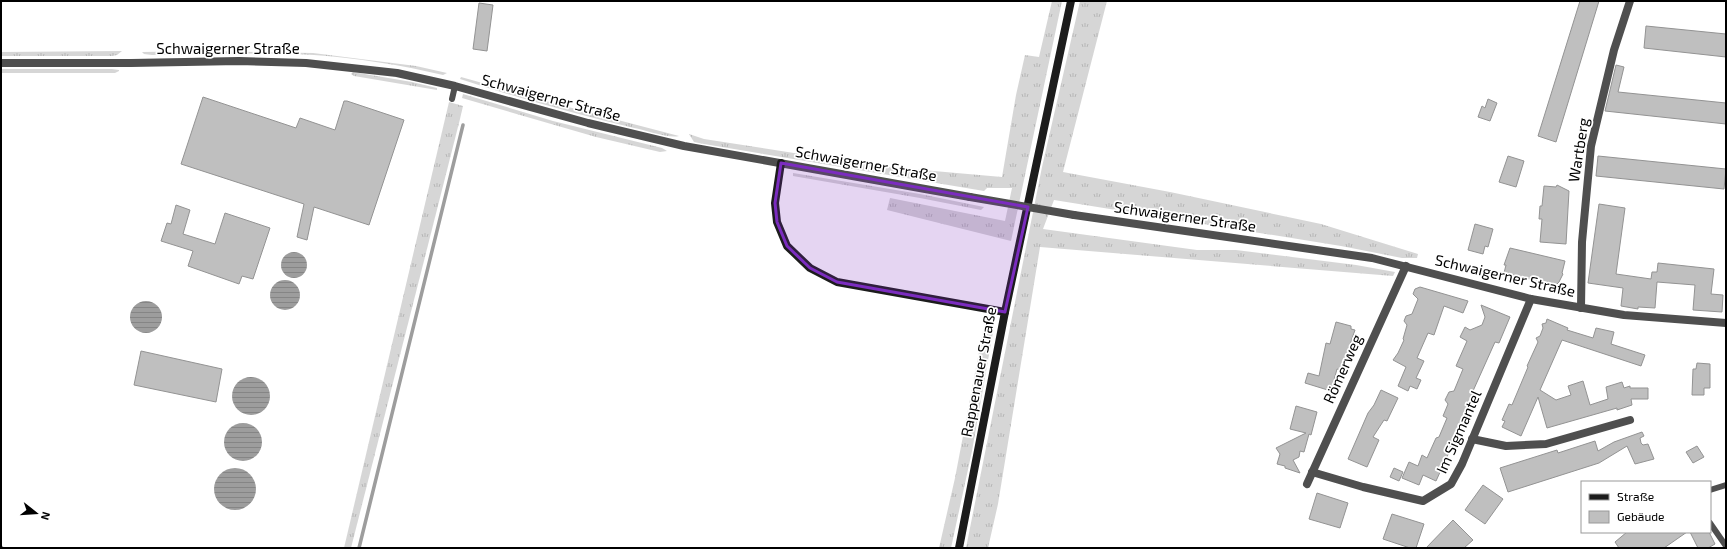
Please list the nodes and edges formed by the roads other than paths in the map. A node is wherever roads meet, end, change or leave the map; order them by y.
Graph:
1 (1071, 1) edge
2 (1630, 1) edge
3 (1, 63) edge
4 (455, 86) junction
5 (452, 99) dead end
6 (781, 163) junction
7 (1406, 266) junction
8 (1531, 299) junction
9 (1581, 308) junction
10 (1005, 312) junction
11 (1726, 323) edge
12 (1630, 420) dead end
13 (1472, 439) junction
14 (1312, 472) junction
15 (1307, 484) dead end
16 (1726, 485) edge
17 (1711, 490) edge
18 (1711, 524) edge
19 (1726, 546) edge
20 (959, 548) edge

1 - 10 main road, Rappenauer Straße
2 - 9 street, Wartberg
3 - 4 street, Schwaigerner Straße
4 - 5 lane
4 - 6 street, Schwaigerner Straße
6 - 7 street, Schwaigerner Straße, bridge
6 - 10 main road
7 - 8 street, Schwaigerner Straße
7 - 14 street, Römerweg
8 - 9 street, Schwaigerner Straße
8 - 13 street, Im Sigmantel
9 - 11 street, Schwaigerner Straße
10 - 20 main road, Rappenauer Straße
12 - 13 street
13 - 14 street, Im Sigmantel
14 - 15 street, Römerweg
16 - 17 lane
18 - 19 lane

